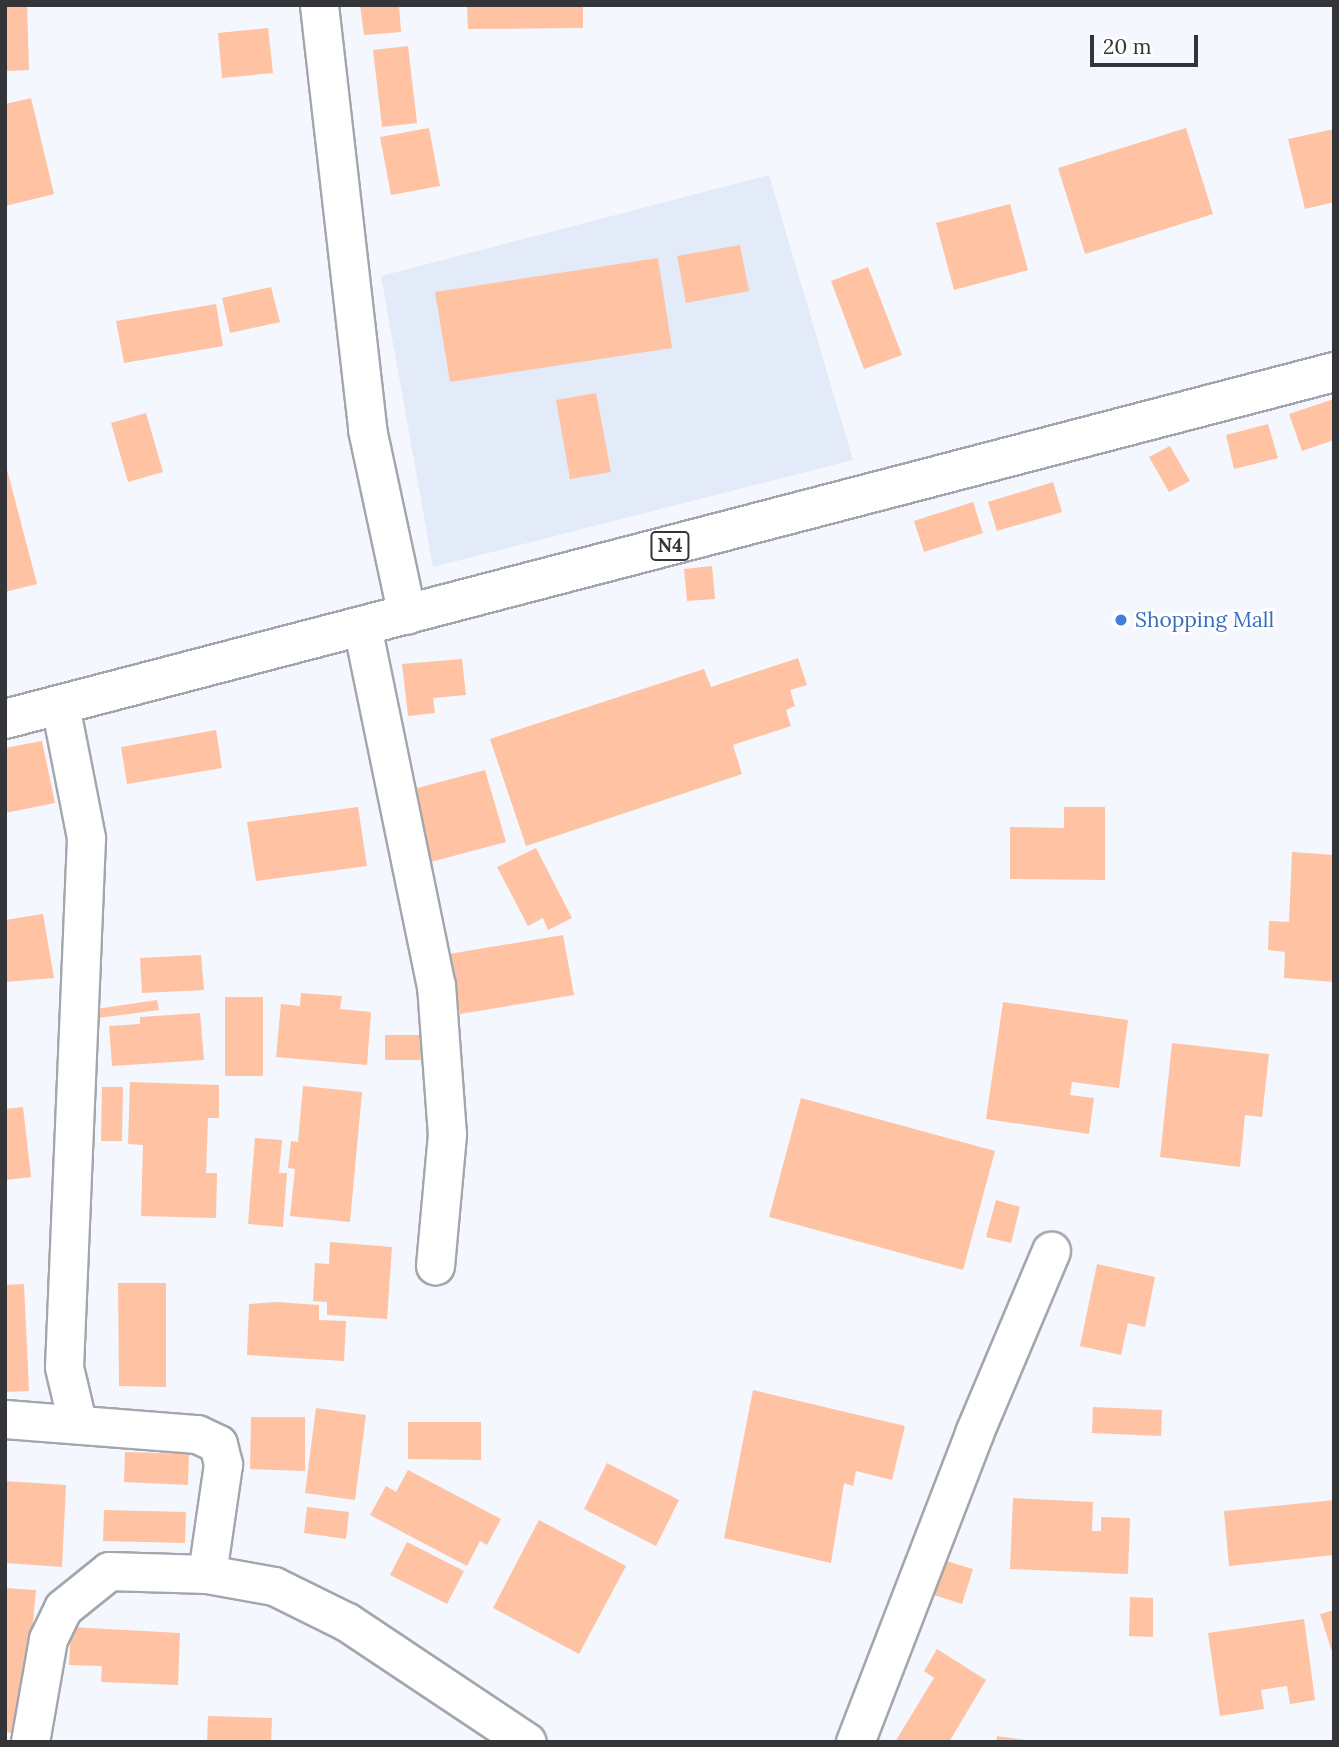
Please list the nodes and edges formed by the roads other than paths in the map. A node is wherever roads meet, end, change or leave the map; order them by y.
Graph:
1 (319, 5) edge
2 (1334, 372) edge
3 (407, 615) junction
4 (362, 626) junction
5 (60, 705) junction
6 (5, 719) edge
7 (1051, 1251) dead end
8 (435, 1265) dead end
9 (5, 1419) edge
10 (77, 1422) junction
11 (207, 1574) junction
12 (30, 1742) edge
13 (527, 1742) edge
14 (855, 1742) edge

1 - 3 street
2 - 3 highway, N4
3 - 4 highway, N4
4 - 5 highway, N4
4 - 8 street
5 - 6 highway, N4
5 - 10 street
7 - 14 street
9 - 10 street
10 - 11 street
11 - 12 street
11 - 13 street

